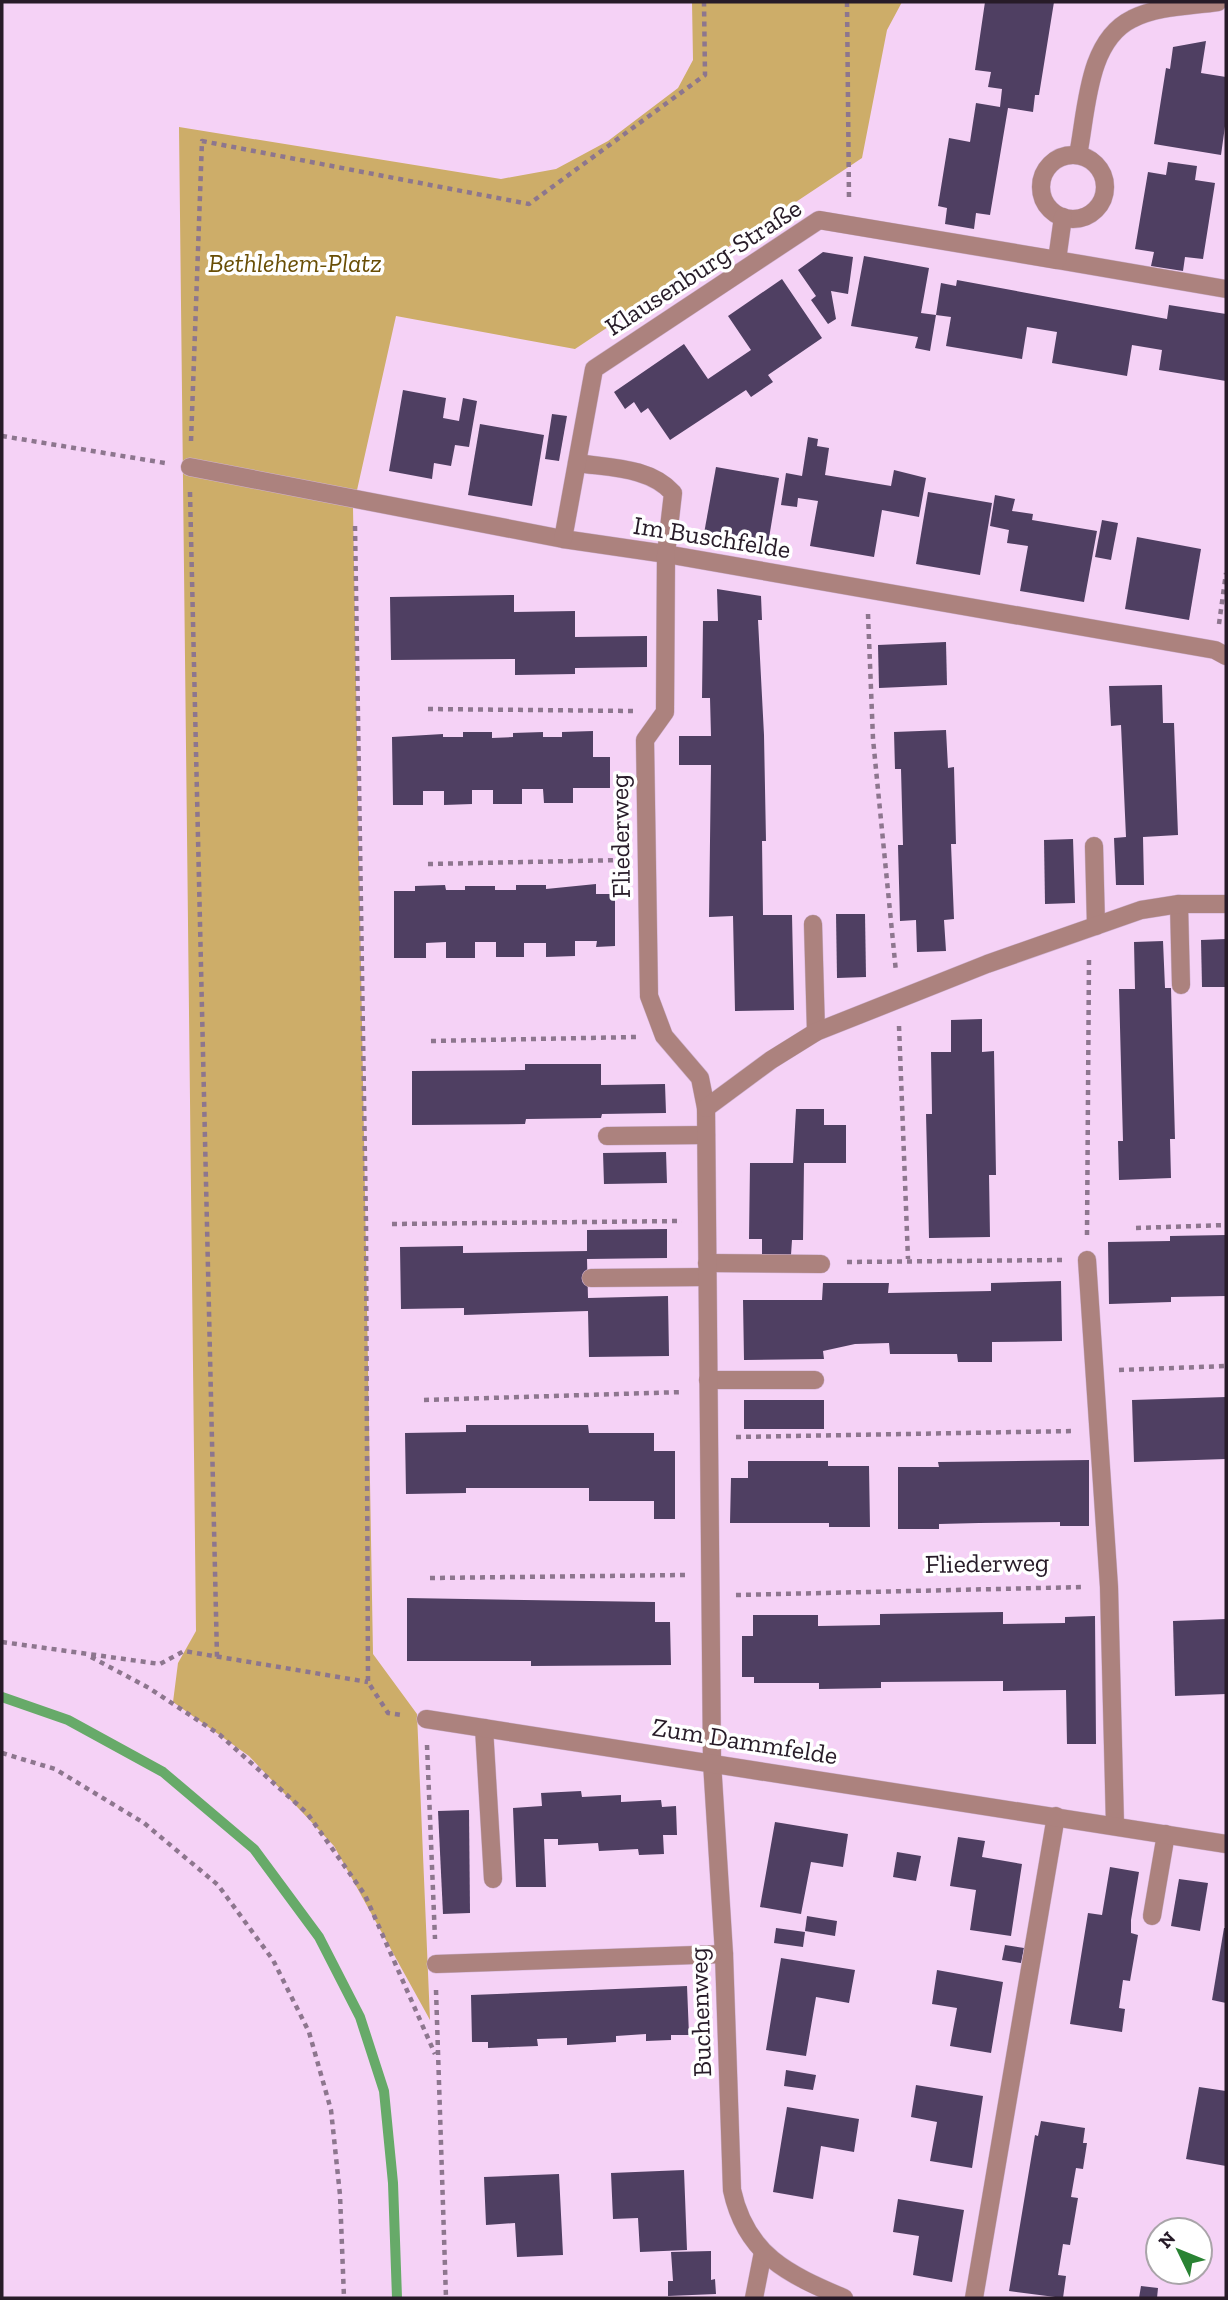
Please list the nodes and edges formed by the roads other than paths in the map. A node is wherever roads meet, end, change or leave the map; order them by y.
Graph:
1 (1218, 2) edge
2 (1078, 155) junction
3 (1063, 217) junction
4 (1057, 260) junction
5 (1226, 289) edge
6 (577, 463) junction
7 (190, 467) road end
8 (563, 540) junction
9 (666, 554) junction
10 (1221, 652) edge
11 (1094, 846) dead end
12 (1179, 904) junction
13 (1226, 904) edge
14 (813, 924) dead end
15 (1093, 928) junction
16 (1181, 985) dead end
17 (816, 1032) junction
18 (706, 1108) junction
19 (706, 1135) junction
20 (607, 1136) dead end
21 (1087, 1260) road end
22 (821, 1264) road end
23 (707, 1270) junction
24 (592, 1278) dead end
25 (815, 1380) dead end
26 (708, 1385) junction
27 (426, 1719) road end
28 (484, 1728) junction
29 (712, 1762) junction
30 (1056, 1816) junction
31 (1115, 1825) junction
32 (1166, 1834) junction
33 (1226, 1844) edge
34 (493, 1879) dead end
35 (1152, 1916) dead end
36 (724, 1954) junction
37 (436, 1964) road end
38 (763, 2252) junction
39 (754, 2298) edge
40 (844, 2298) edge
41 (974, 2298) edge

1 - 2 street
2 - 3 street
2 - 3 street
3 - 4 street
4 - 5 street, Klausenburg-Straße
4 - 6 street, Klausenburg-Straße
6 - 8 street, Klausenburg-Straße
6 - 9 street
7 - 8 street, Im Buschfelde
8 - 9 street, Im Buschfelde
9 - 10 street, Im Buschfelde
9 - 18 street, Fliederweg
11 - 15 street
12 - 13 street
12 - 15 street
12 - 16 street
14 - 17 street
15 - 17 street
17 - 18 street
18 - 19 street, Fliederweg
19 - 20 street
19 - 23 street, Fliederweg
21 - 31 street
22 - 23 street
23 - 24 street
23 - 26 street, Fliederweg
25 - 26 street
26 - 29 street, Fliederweg
27 - 28 street, Zum Dammfelde
28 - 29 street, Zum Dammfelde
28 - 34 street
29 - 30 street, Zum Dammfelde
29 - 36 street, Buchenweg
30 - 31 street, Zum Dammfelde
30 - 41 street
31 - 32 street, Zum Dammfelde
32 - 33 street, Zum Dammfelde
32 - 35 street
36 - 37 street
36 - 38 street, Buchenweg
38 - 39 street
38 - 40 street, Buchenweg

